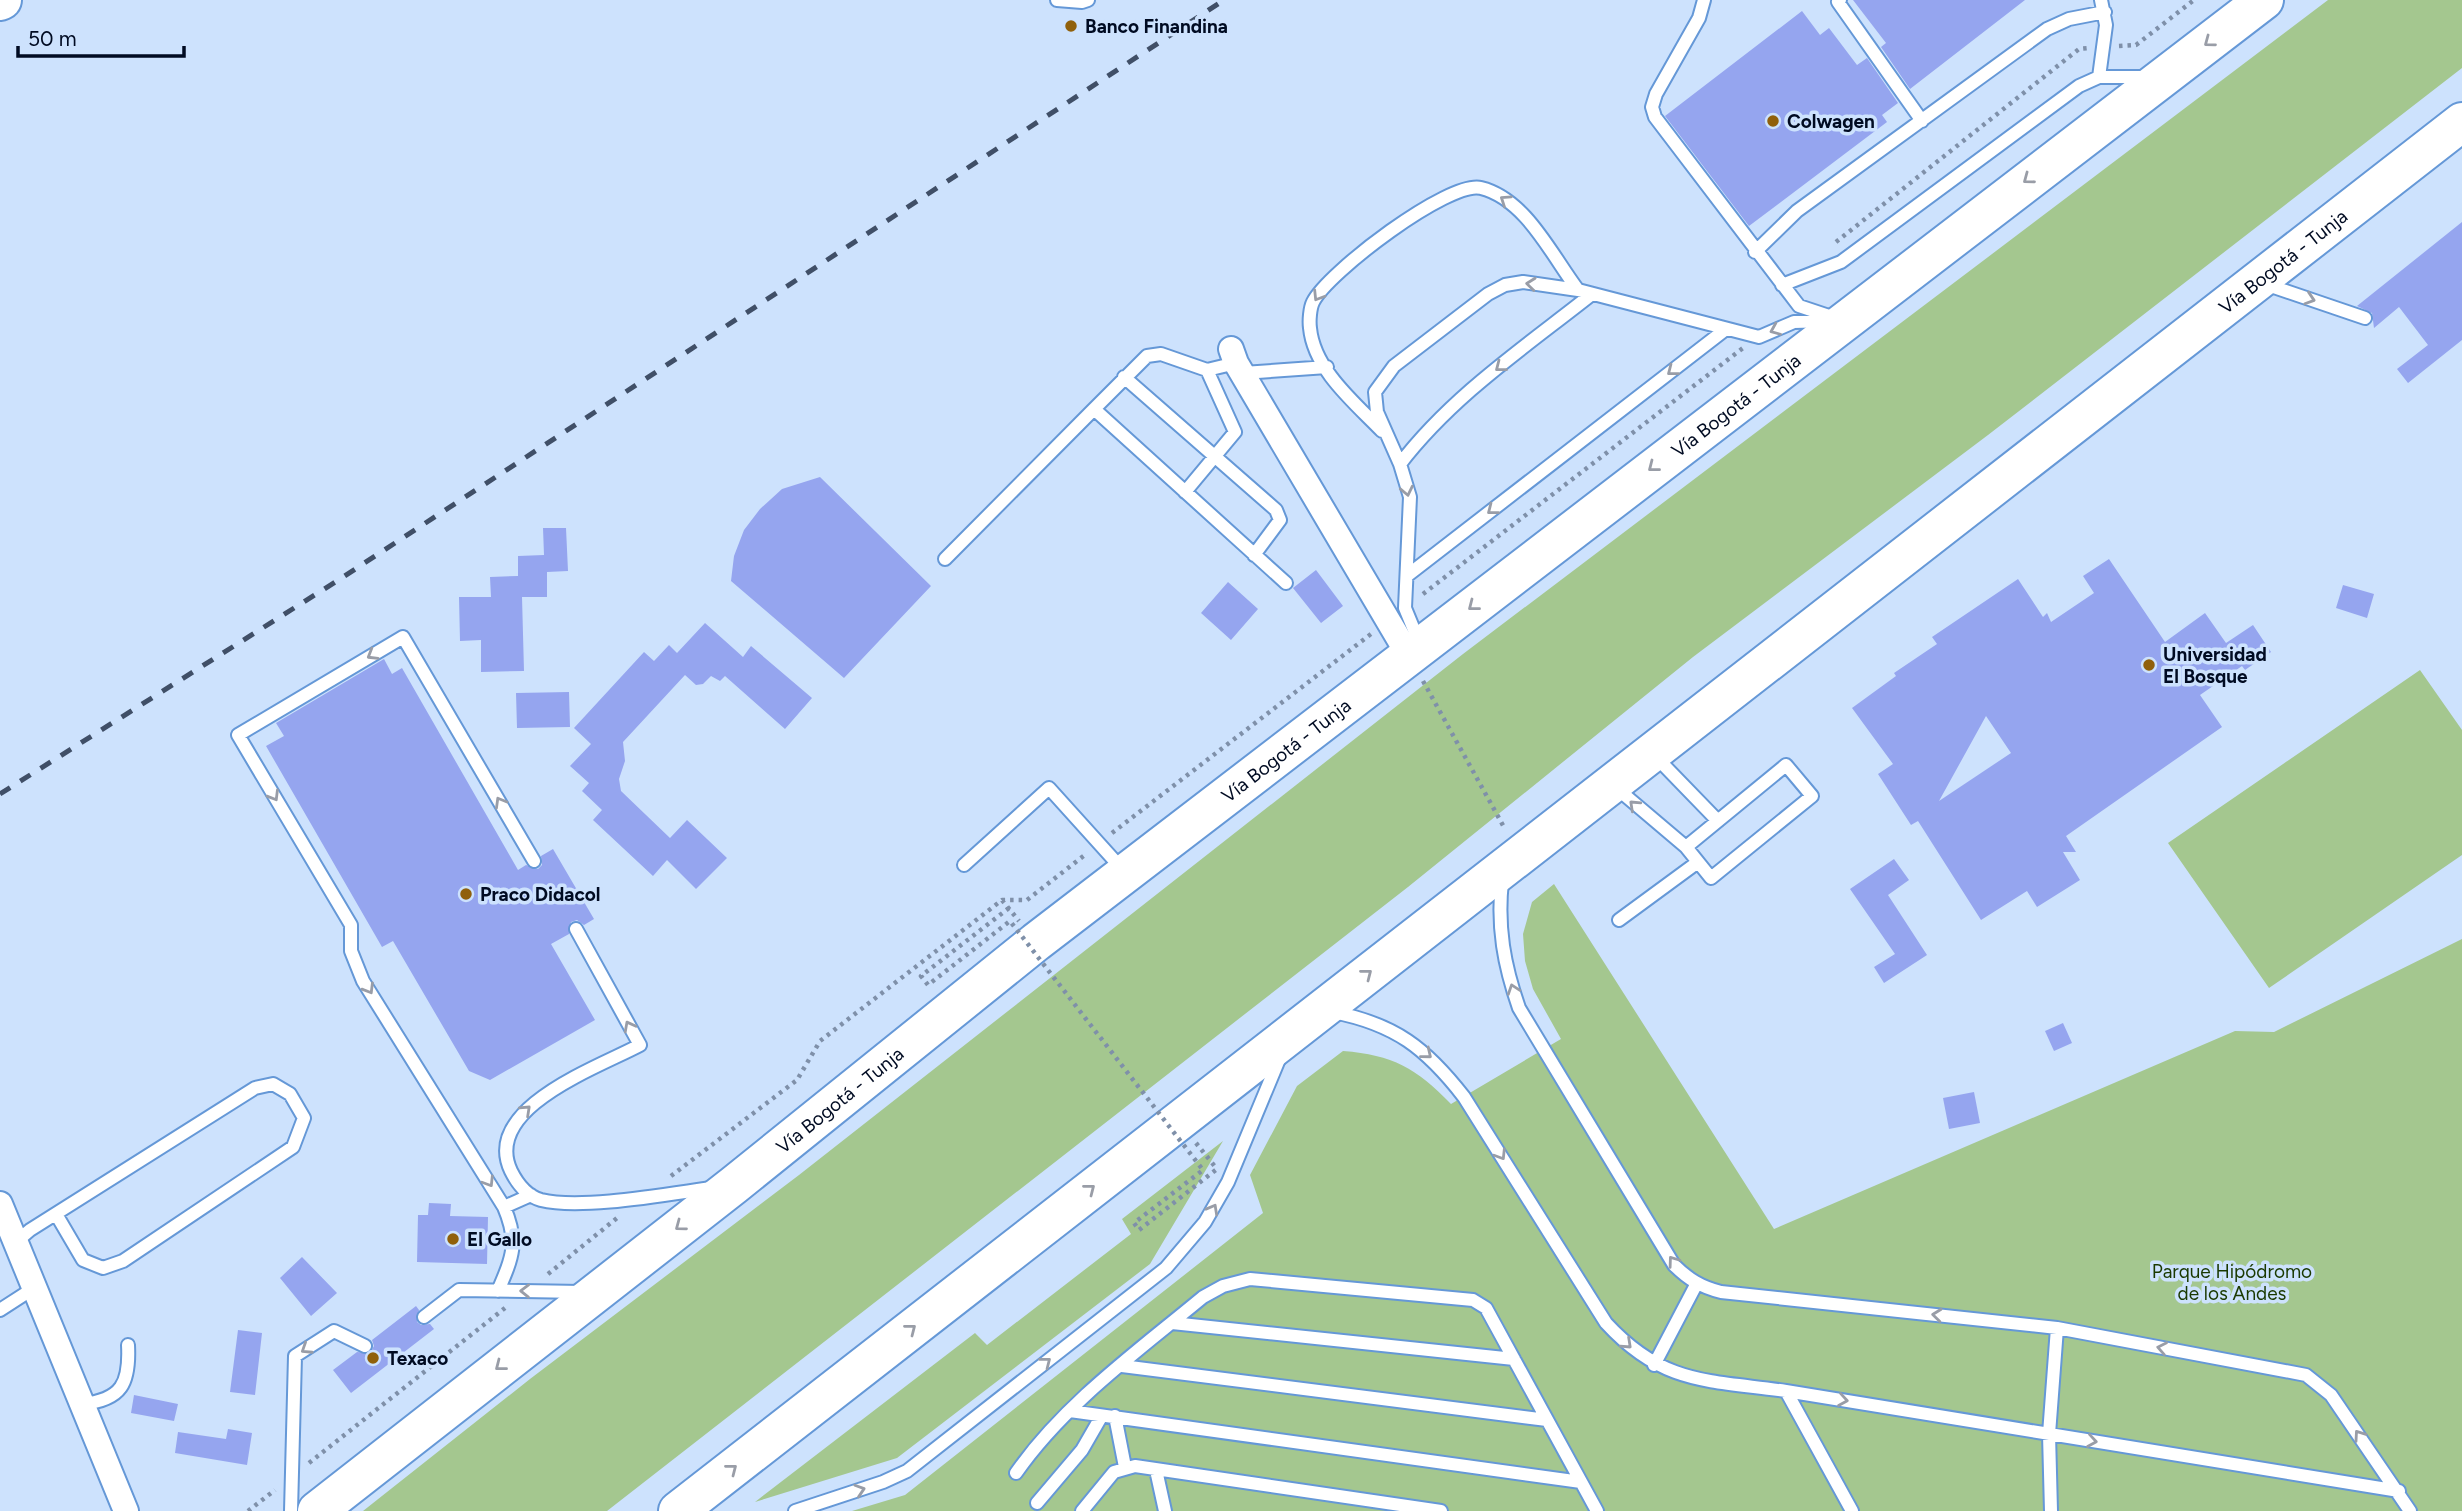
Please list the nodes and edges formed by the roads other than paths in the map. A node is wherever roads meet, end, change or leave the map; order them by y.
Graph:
1 (1057, 0) edge
2 (1088, 0) edge
3 (1704, 0) edge
4 (1840, 0) edge
5 (2264, 0) edge
6 (2103, 6) edge
7 (2099, 77) junction
8 (2162, 78) junction
9 (1922, 121) junction
10 (2462, 122) edge
11 (1755, 252) junction
12 (2254, 281) junction
13 (1782, 285) junction
14 (1577, 290) junction
15 (1592, 294) junction
16 (2365, 318) dead end
17 (1842, 321) junction
18 (1726, 329) junction
19 (1237, 361) junction
20 (1327, 367) junction
21 (1207, 370) junction
22 (1124, 377) junction
23 (1094, 409) junction
24 (1389, 438) junction
25 (1215, 458) junction
26 (1400, 464) junction
27 (1185, 492) junction
28 (1254, 555) junction
29 (945, 559) dead end
30 (1408, 575) junction
31 (1286, 583) dead end
32 (1396, 615) junction
33 (1415, 651) junction
34 (1651, 752) junction
35 (1611, 783) junction
36 (1718, 821) junction
37 (1686, 847) junction
38 (534, 860) dead end
39 (1511, 861) junction
40 (1698, 862) junction
41 (964, 865) dead end
42 (1126, 873) junction
43 (1619, 920) dead end
44 (576, 929) dead end
45 (1321, 1009) junction
46 (1290, 1033) junction
47 (734, 1185) junction
48 (531, 1195) junction
49 (0, 1204) edge
50 (504, 1207) junction
51 (56, 1214) junction
52 (16, 1242) junction
53 (1697, 1283) junction
54 (34, 1288) junction
55 (499, 1291) junction
56 (593, 1292) junction
57 (0, 1310) edge
58 (424, 1317) dead end
59 (1171, 1323) junction
60 (2057, 1328) junction
61 (128, 1345) dead end
62 (365, 1346) dead end
63 (1514, 1359) junction
64 (1654, 1365) junction
65 (1122, 1366) junction
66 (1786, 1391) junction
67 (82, 1404) junction
68 (1070, 1411) junction
69 (1115, 1416) junction
70 (1101, 1417) junction
71 (1547, 1420) junction
72 (2049, 1434) junction
73 (1125, 1467) junction
74 (1156, 1470) junction
75 (1016, 1473) dead end
76 (1581, 1482) junction
77 (2399, 1491) junction
78 (1037, 1503) dead end
79 (126, 1511) edge
80 (291, 1511) edge
81 (317, 1511) edge
82 (678, 1511) edge
83 (795, 1511) edge
84 (1082, 1511) edge
85 (1165, 1511) edge
86 (1441, 1511) edge
87 (1597, 1511) edge
88 (1852, 1511) edge
89 (2051, 1511) edge
90 (2410, 1511) edge

1 - 2 lane
3 - 11 lane
4 - 9 lane
5 -> 8 highway, Vía Bogotá - Tunja
6 - 7 lane
6 - 9 lane
7 - 8 lane
7 - 13 lane
8 -> 17 highway, Vía Bogotá - Tunja
9 - 11 lane
10 - 12 highway, Vía Bogotá - Tunja
11 - 13 lane
12 -> 16 lane
12 - 34 highway, Vía Bogotá - Tunja
13 - 17 lane
14 - 15 lane
14 -> 20 lane
14 -> 24 lane
15 - 18 lane
15 -> 26 lane
17 -> 18 lane
17 -> 33 highway, Vía Bogotá - Tunja
18 -> 30 lane
19 - 20 lane
19 - 21 lane
19 - 32 street
20 - 24 lane
21 - 22 lane
21 - 25 lane
22 - 23 lane
22 - 25 lane
23 - 27 lane
23 - 29 lane
24 - 26 lane
25 - 27 lane
25 - 28 lane
26 -> 30 lane
27 - 28 lane
28 - 31 lane
30 - 32 lane
32 - 33 street
33 - 42 highway, Vía Bogotá - Tunja
34 - 35 highway, Vía Bogotá - Tunja
34 - 36 lane
37 -> 35 lane
35 - 39 highway, Vía Bogotá - Tunja
36 - 37 lane
36 - 40 lane
37 - 40 lane
38 -> 50 lane
45 -> 39 highway, Vía Bogotá - Tunja
53 -> 39 lane
40 - 43 lane
41 - 42 lane
42 - 47 highway, Vía Bogotá - Tunja
48 -> 44 lane
45 - 46 highway, Vía Bogotá - Tunja
45 -> 64 lane
82 -> 46 highway, Vía Bogotá - Tunja
83 -> 46 lane
47 - 48 lane
47 -> 56 highway, Vía Bogotá - Tunja
48 - 50 lane
49 - 52 street
50 - 55 lane
51 - 51 lane
51 - 52 lane
52 - 54 street
60 -> 53 lane
53 - 64 lane
54 - 57 lane
54 - 67 street
56 -> 55 lane
55 - 58 lane
56 -> 81 highway, Vía Bogotá - Tunja
59 - 63 lane
59 - 63 lane
59 - 65 lane
60 - 72 lane
77 -> 60 lane
61 - 67 lane
62 -> 80 lane
63 - 71 lane
64 - 66 lane
65 - 68 lane
65 - 71 lane
66 -> 72 lane
66 - 88 lane
67 - 79 street
68 - 70 lane
68 - 75 lane
69 - 70 lane
69 - 73 lane
69 - 76 lane
70 - 78 lane
71 - 76 lane
72 -> 77 lane
72 - 89 lane
73 - 74 lane
73 - 84 lane
74 - 85 lane
74 - 86 lane
76 - 87 lane
77 - 90 lane

